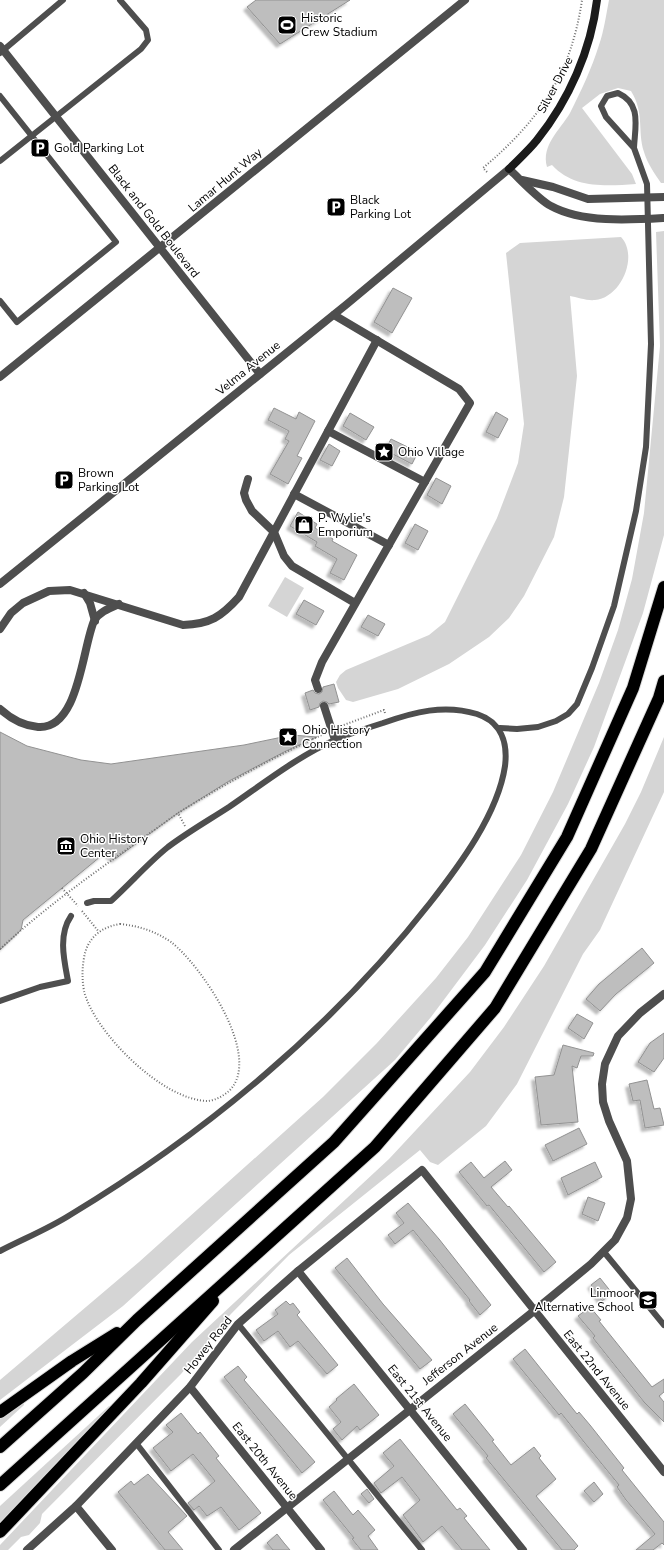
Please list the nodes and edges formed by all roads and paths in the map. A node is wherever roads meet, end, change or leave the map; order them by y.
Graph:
1 (63, 0) edge
2 (120, 0) edge
3 (465, 0) edge
4 (582, 0) edge
5 (597, 0) edge
6 (1, 49) edge
7 (0, 96) edge
8 (56, 117) junction
9 (32, 136) junction
10 (634, 148) junction
11 (0, 161) edge
12 (509, 169) junction
13 (487, 172) dead end
14 (522, 180) junction
15 (664, 197) edge
16 (647, 198) junction
17 (664, 218) edge
18 (647, 219) junction
19 (160, 248) junction
20 (0, 301) edge
21 (334, 315) junction
22 (377, 340) junction
23 (1, 373) edge
24 (260, 374) junction
25 (328, 431) junction
26 (248, 479) dead end
27 (425, 482) junction
28 (294, 494) junction
29 (274, 532) junction
30 (388, 545) junction
31 (0, 584) edge
32 (664, 587) edge
33 (84, 593) junction
34 (356, 603) junction
35 (119, 604) junction
36 (95, 621) junction
37 (0, 629) edge
38 (664, 681) edge
39 (318, 689) dead end
40 (324, 706) dead end
41 (0, 709) edge
42 (388, 721) junction
43 (500, 728) junction
44 (332, 730) junction
45 (336, 740) junction
46 (178, 814) junction
47 (188, 833) junction
48 (87, 903) dead end
49 (71, 916) dead end
50 (99, 932) joint
51 (0, 949) edge
52 (664, 994) edge
53 (0, 1001) edge
54 (422, 1170) joint
55 (0, 1251) edge
56 (604, 1252) junction
57 (249, 1261) junction
58 (298, 1271) junction
59 (534, 1311) junction
60 (137, 1320) junction
61 (238, 1324) junction
62 (664, 1326) edge
63 (190, 1387) junction
64 (410, 1409) junction
65 (0, 1412) edge
66 (136, 1443) junction
67 (0, 1447) edge
68 (348, 1459) junction
69 (664, 1472) edge
70 (0, 1485) edge
71 (76, 1506) junction
72 (287, 1508) junction
73 (0, 1532) edge
74 (27, 1550) edge
75 (112, 1550) edge
76 (219, 1550) edge
77 (234, 1550) edge
78 (321, 1550) edge
79 (422, 1550) edge
80 (523, 1550) edge

1 - 6 lane
2 - 8 lane
3 - 19 street, Lamar Hunt Way
4 - 13 path
5 - 12 street, Silver Drive
6 - 8 street, Black and Gold Boulevard
7 - 9 lane
8 - 9 lane
8 - 19 street, Black and Gold Boulevard
9 - 11 lane
9 - 20 lane
10 - 10 lane
10 - 16 lane
12 - 14 street
12 - 21 street, Velma Avenue
14 - 16 street
14 - 18 street
15 - 16 street
16 - 18 lane
17 - 18 street
18 - 43 lane
19 - 23 street, Lamar Hunt Way
19 - 24 street, Black and Gold Boulevard
21 - 22 street
21 - 24 street, Velma Avenue
22 - 25 street
22 - 27 street
24 - 31 street, Velma Avenue
25 - 27 street
25 - 28 street
26 - 29 street
27 - 30 street
28 - 29 street
28 - 30 street
29 - 34 street
29 - 35 street
30 - 34 street
32 - 60 highway
33 - 35 street
33 - 36 street
33 - 37 street
34 - 39 street
35 - 36 street
36 - 41 street
38 - 57 highway
40 - 44 street
42 - 43 lane
42 - 44 path
42 - 45 lane
43 - 55 lane
44 - 45 street
44 - 46 path
45 - 47 lane
46 - 47 path
46 - 51 path
47 - 48 lane
49 - 53 lane
50 - 50 path
52 - 56 street, Jefferson Avenue
54 - 58 street, Howey Road
54 - 59 street, East 22nd Avenue
56 - 59 street, Jefferson Avenue
56 - 62 lane
57 - 70 highway
57 - 73 highway
58 - 61 street, Howey Road
58 - 64 street, East 21st Avenue
59 - 64 street, Jefferson Avenue
59 - 69 street, East 22nd Avenue
60 - 65 highway
60 - 67 highway
61 - 63 street, Howey Road
61 - 68 lane
63 - 66 street, Howey Road
63 - 72 street, East 20th Avenue
64 - 68 street, Jefferson Avenue
64 - 80 street, East 21st Avenue
66 - 71 street, Howey Road
66 - 76 lane
68 - 72 street, Jefferson Avenue
68 - 79 lane
71 - 74 street, Howey Road
71 - 75 street
72 - 77 street, Jefferson Avenue
72 - 78 street, East 20th Avenue

